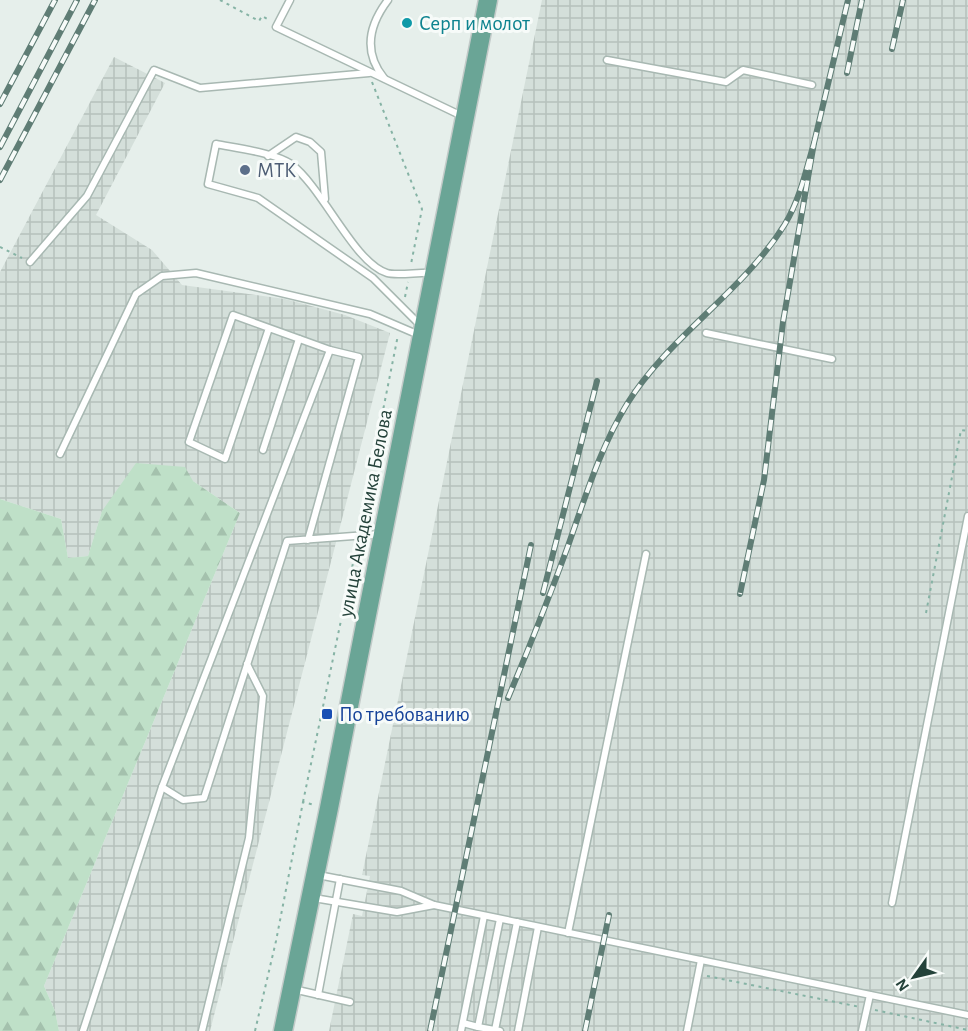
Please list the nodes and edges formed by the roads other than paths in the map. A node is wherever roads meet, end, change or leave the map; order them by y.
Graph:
1 (290, 0) edge
2 (388, 0) edge
3 (486, 1) edge
4 (607, 60) dead end
5 (369, 73) junction
6 (387, 81) junction
7 (812, 85) dead end
8 (465, 118) junction
9 (268, 156) junction
10 (325, 201) junction
11 (30, 262) road end
12 (434, 273) junction
13 (269, 328) junction
14 (423, 332) junction
15 (706, 333) dead end
16 (299, 339) junction
17 (330, 350) junction
18 (832, 359) dead end
19 (263, 450) dead end
20 (60, 454) dead end
21 (968, 516) edge
22 (383, 534) junction
23 (308, 540) junction
24 (646, 554) dead end
25 (247, 664) junction
26 (162, 787) junction
27 (314, 874) junction
28 (340, 879) junction
29 (309, 897) junction
30 (336, 902) junction
31 (892, 903) dead end
32 (434, 905) junction
33 (484, 916) junction
34 (500, 919) junction
35 (517, 922) junction
36 (538, 927) junction
37 (568, 933) junction
38 (701, 960) junction
39 (293, 989) junction
40 (318, 995) junction
41 (870, 995) junction
42 (350, 1002) dead end
43 (968, 1015) edge
44 (462, 1027) edge
45 (478, 1027) junction
46 (497, 1030) edge
47 (82, 1031) edge
48 (202, 1031) edge
49 (283, 1031) edge
50 (518, 1031) edge
51 (687, 1031) edge
52 (862, 1031) edge

1 - 5 lane
2 - 6 lane
3 - 8 main road, улица Академика Белова
4 - 7 lane
5 - 6 lane
5 - 11 lane
6 - 8 lane
8 - 12 main road, улица Академика Белова
9 - 10 lane
9 - 10 lane
9 - 14 lane
10 - 12 lane
12 - 14 main road, улица Академика Белова
13 - 13 lane
13 - 16 lane
14 - 20 lane
14 - 22 main road, улица Академика Белова
15 - 18 lane
16 - 17 lane
16 - 19 lane
17 - 23 lane
17 - 26 lane
21 - 31 lane
22 - 23 lane
22 - 27 main road, улица Академика Белова
23 - 25 lane
24 - 37 lane
25 - 26 lane
25 - 48 lane
26 - 47 lane
27 - 28 lane
27 - 29 main road, улица Академика Белова
28 - 30 lane
28 - 32 lane
29 - 30 lane
29 - 39 main road, улица Академика Белова
30 - 32 lane
30 - 40 lane
32 - 33 lane
33 - 34 lane
33 - 44 lane
34 - 35 lane
34 - 45 lane
35 - 36 lane
35 - 46 lane
36 - 37 lane
36 - 50 lane
37 - 38 lane
38 - 41 lane
38 - 51 lane
39 - 40 lane
39 - 49 main road, улица Академика Белова
40 - 42 lane
41 - 43 lane
41 - 52 lane
44 - 45 lane
45 - 46 lane

